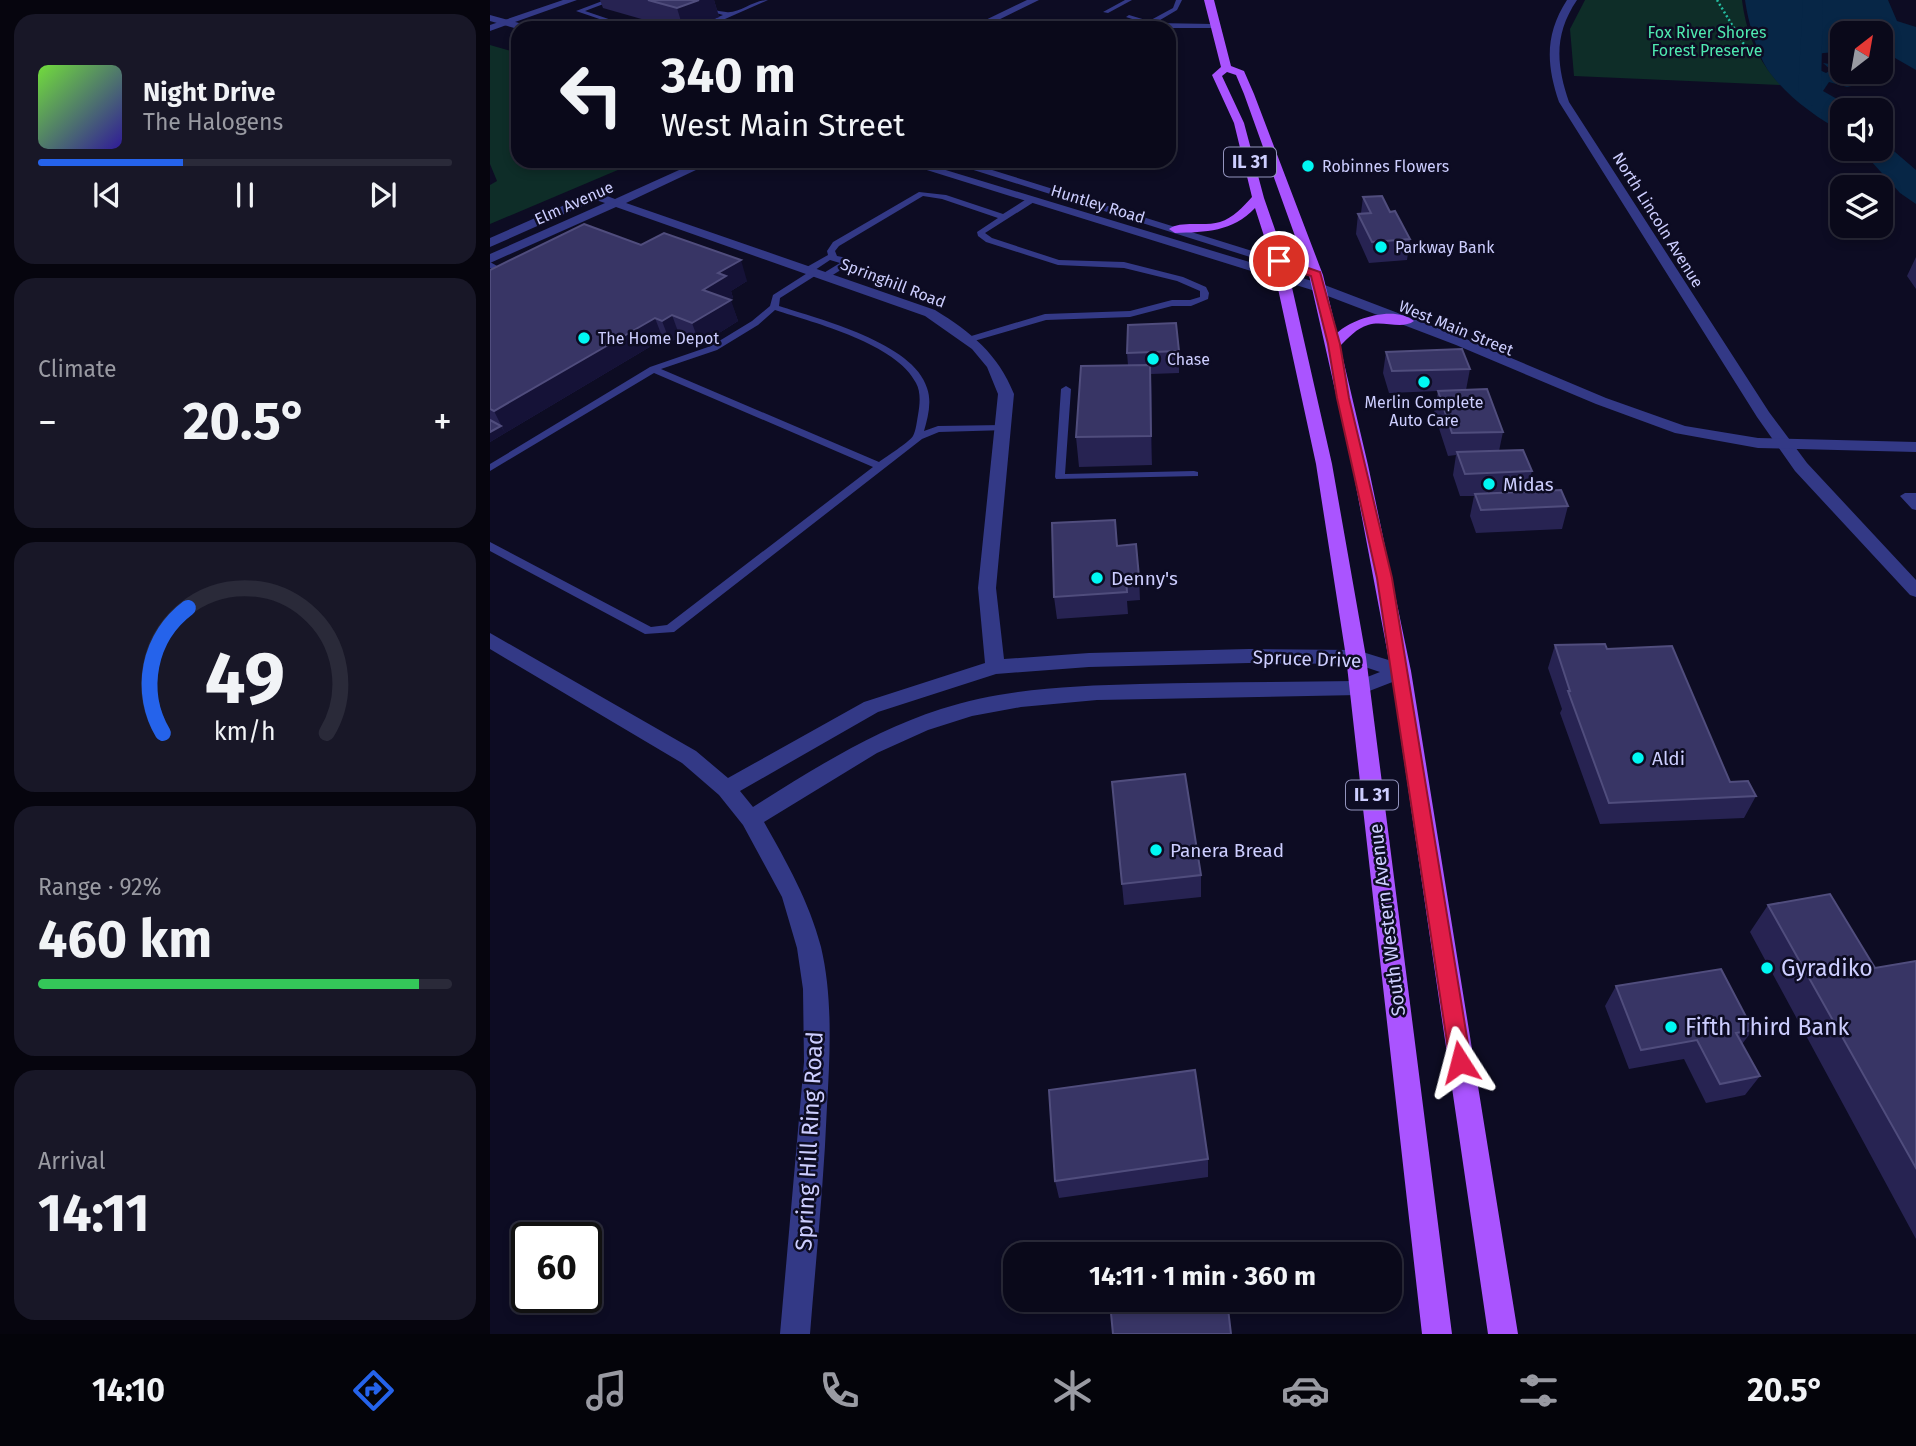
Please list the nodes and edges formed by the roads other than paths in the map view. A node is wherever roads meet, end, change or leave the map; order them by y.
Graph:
1 (572, 0) edge
2 (611, 0) edge
3 (674, 0) edge
4 (765, 0) edge
5 (1034, 0) edge
6 (1129, 0) edge
7 (1179, 0) edge
8 (1209, 0) edge
9 (1572, 0) edge
10 (1106, 12) dead end
11 (729, 15) junction
12 (1129, 17) dead end
13 (490, 18) edge
14 (720, 19) junction
15 (513, 21) edge
16 (610, 21) edge
17 (715, 21) edge
18 (727, 21) edge
19 (989, 21) edge
20 (1147, 21) edge
21 (1153, 21) edge
22 (511, 22) edge
23 (507, 23) junction
24 (511, 24) edge
25 (1176, 26) edge
26 (1213, 26) junction
27 (490, 29) edge
28 (509, 37) dead end
29 (1226, 68) junction
30 (661, 168) edge
31 (693, 168) edge
32 (927, 168) edge
33 (974, 168) edge
34 (642, 176) dead end
35 (619, 186) dead end
36 (596, 196) junction
37 (1258, 198) junction
38 (1031, 200) junction
39 (615, 202) junction
40 (1004, 217) junction
41 (1175, 229) junction
42 (490, 243) edge
43 (833, 257) junction
44 (490, 259) edge
45 (490, 265) edge
46 (1281, 269) junction
47 (816, 273) junction
48 (1317, 281) junction
49 (490, 288) edge
50 (774, 307) junction
51 (1407, 321) junction
52 (971, 339) junction
53 (1334, 344) junction
54 (653, 369) junction
55 (1066, 389) dead end
56 (1626, 408) junction
57 (1003, 428) junction
58 (918, 437) junction
59 (1784, 444) junction
60 (1916, 447) edge
61 (880, 466) junction
62 (490, 468) edge
63 (1194, 474) dead end
64 (1916, 496) edge
65 (1916, 507) edge
66 (490, 546) edge
67 (1916, 591) edge
68 (490, 640) edge
69 (1356, 657) junction
70 (995, 667) junction
71 (1401, 671) junction
72 (1359, 688) junction
73 (726, 789) junction
74 (751, 819) junction
75 (795, 1334) edge
76 (1437, 1334) edge
77 (1503, 1334) edge

1 - 15 street
2 - 16 lane
3 - 11 lane
4 - 11 lane
5 - 19 street
6 - 10 lane
7 - 21 lane
8 - 26 main road, IL 31
9 - 59 street, North Lincoln Avenue
11 - 14 lane
12 - 20 lane
13 - 23 street
14 - 17 lane
14 - 18 lane
22 - 23 street
23 - 24 street
23 - 27 street
25 - 26 lane
26 - 29 main road, IL 31
27 - 28 street
29 - 37 main road, IL 31
29 - 48 main road
30 - 34 street
31 - 39 street, Elm Avenue
32 - 38 street, Huntley Road
33 - 41 street, Huntley Road
35 - 36 street, Elm Avenue
36 - 39 street, Springhill Road
36 - 42 street, Elm Avenue
37 - 41 main road
37 - 46 main road, IL 31
38 - 40 lane
38 - 46 street, Huntley Road
39 - 44 street, Elm Avenue
39 - 47 street, Springhill Road
40 - 43 lane
40 - 52 lane
41 - 46 street, Huntley Road
43 - 47 lane
43 - 47 lane
45 - 49 lane
46 - 48 street, West Main Street
46 - 69 main road, South Western Avenue / IL 31
47 - 50 lane
47 - 52 street, Springhill Road
48 - 51 street, West Main Street
48 - 53 main road
48 - 56 street, West Main Street
50 - 54 lane
50 - 58 lane
51 - 53 main road
51 - 56 street, West Main Street
52 - 57 street, Springhill Road
53 - 71 main road
54 - 61 lane
54 - 62 lane
55 - 63 lane
56 - 59 street, West Main Street
57 - 58 lane
57 - 70 street, Springhill Road
58 - 61 lane
59 - 60 street, West Main Street
59 - 67 street, North Lincoln Avenue
61 - 66 lane
64 - 65 lane
68 - 73 street, Spring Hill Ring Road
69 - 70 street, Spruce Drive
69 - 71 street, Spruce Drive
69 - 72 main road, South Western Avenue / IL 31
70 - 73 street, Spruce Drive
71 - 72 street, Spruce Drive
71 - 77 main road
72 - 74 street, Spruce Drive
72 - 76 main road, South Western Avenue / IL 31
73 - 74 street, Spring Hill Ring Road
74 - 75 street, Spring Hill Ring Road

